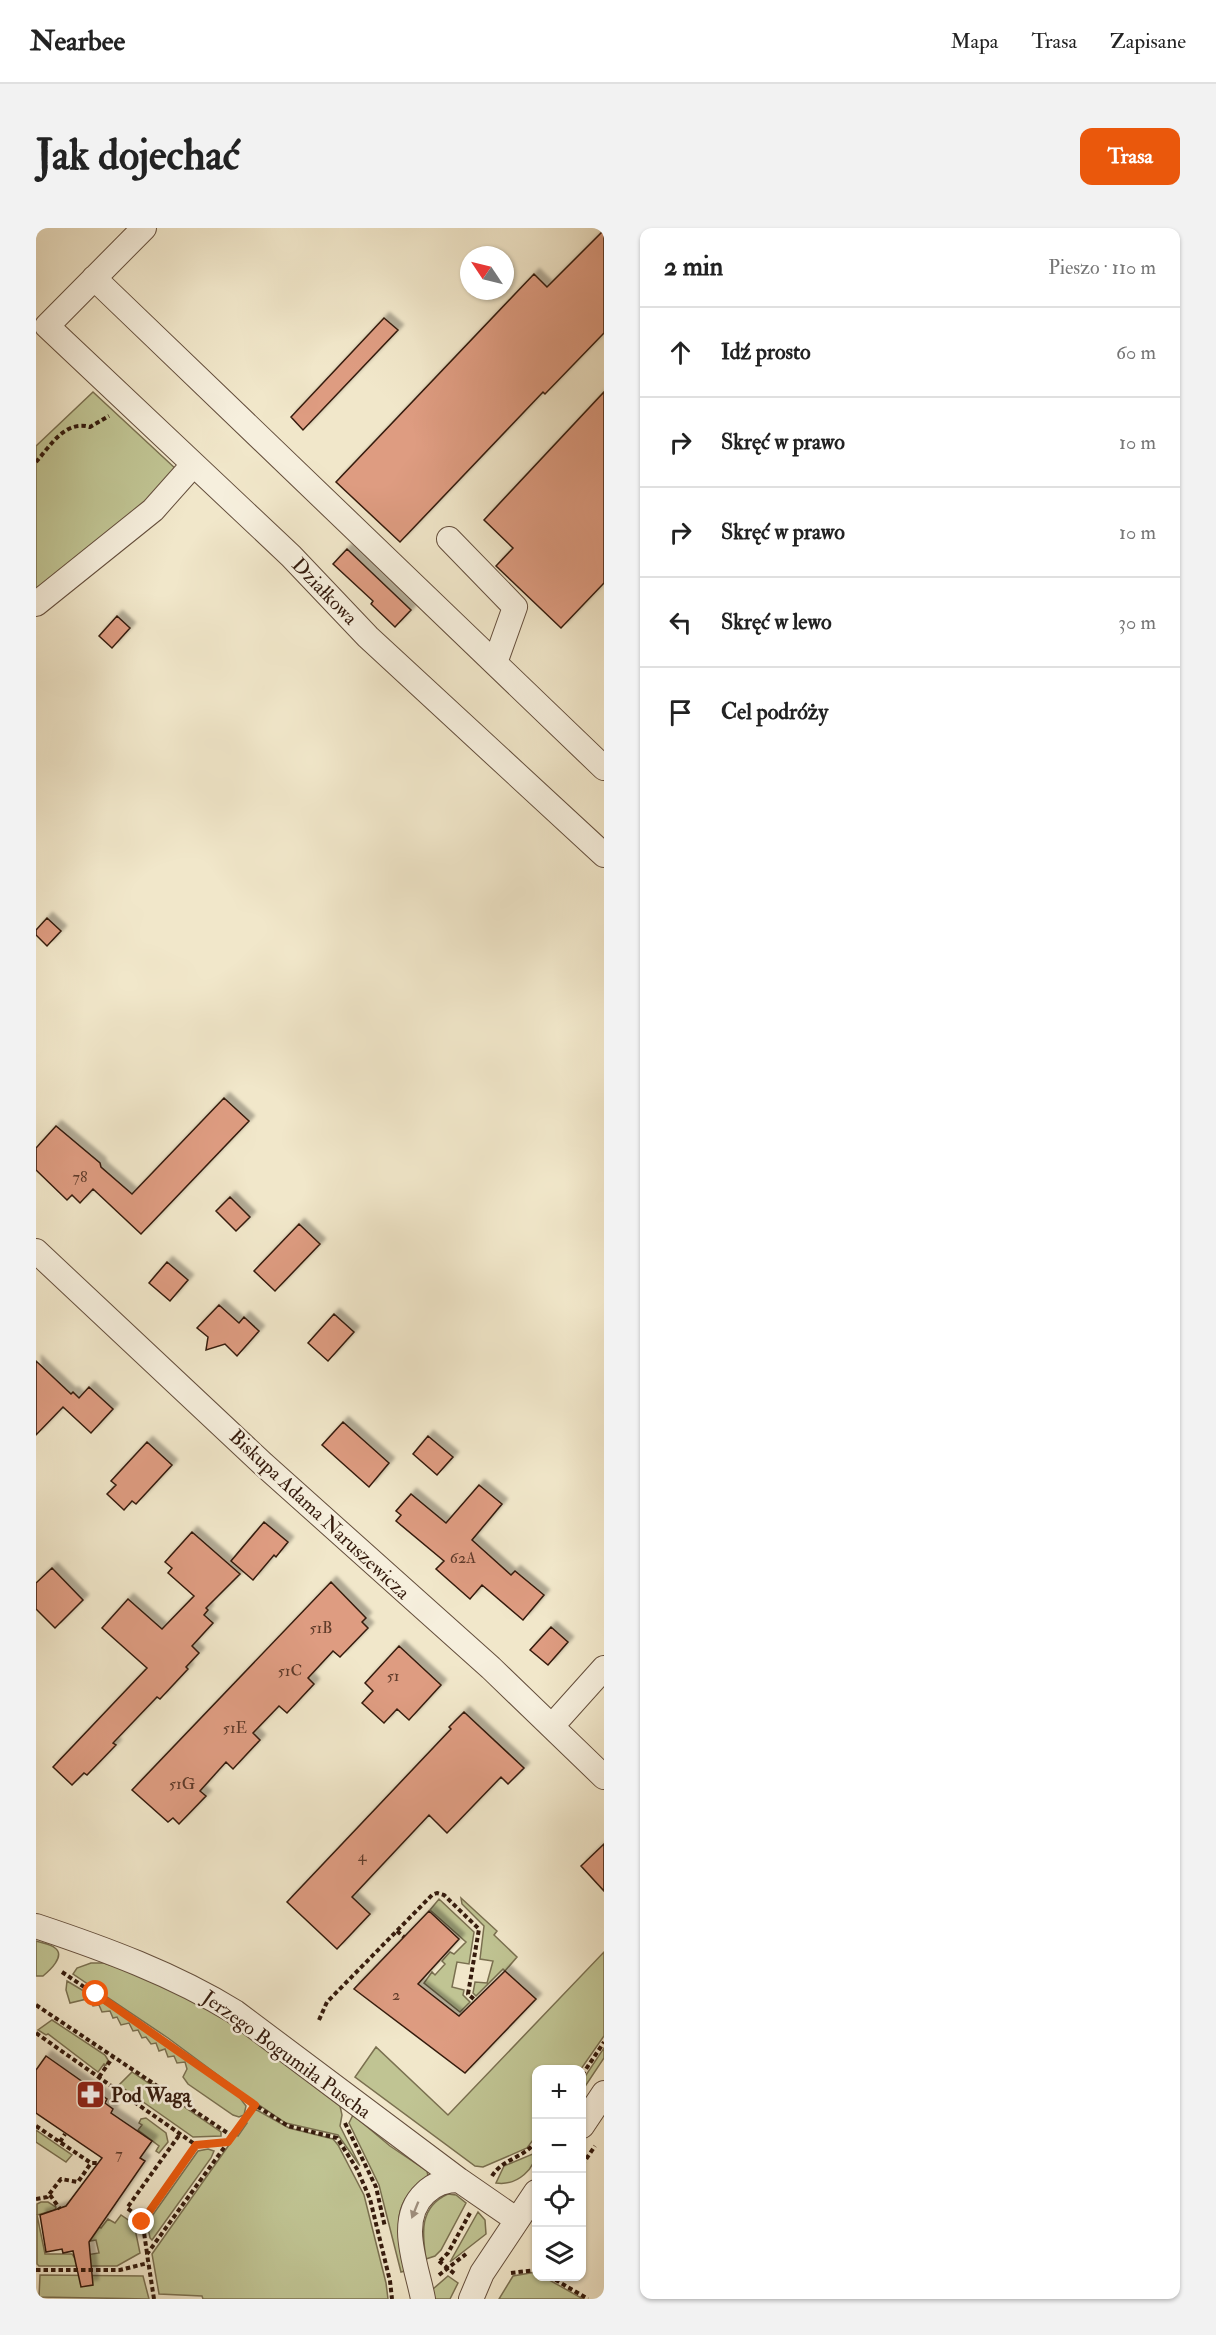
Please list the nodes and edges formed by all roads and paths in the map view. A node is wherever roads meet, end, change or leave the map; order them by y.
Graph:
1 (144, 228) edge
2 (94, 278) junction
3 (124, 400) junction
4 (36, 462) edge
5 (194, 465) junction
6 (449, 539) dead end
7 (36, 604) edge
8 (495, 663) junction
9 (604, 768) edge
10 (604, 855) edge
11 (36, 1251) edge
12 (604, 1668) edge
13 (552, 1726) junction
14 (604, 1777) edge
15 (36, 1926) edge
16 (397, 1931) junction
17 (404, 1937) dead end
18 (62, 1972) dead end
19 (475, 2000) dead end
20 (36, 2005) edge
21 (319, 2020) dead end
22 (36, 2033) edge
23 (604, 2042) edge
24 (113, 2057) junction
25 (586, 2069) edge
26 (99, 2077) junction
27 (604, 2093) edge
28 (353, 2100) junction
29 (255, 2105) junction
30 (36, 2126) edge
31 (65, 2134) dead end
32 (180, 2134) junction
33 (589, 2134) edge
34 (232, 2136) junction
35 (60, 2142) junction
36 (228, 2142) junction
37 (196, 2145) junction
38 (532, 2148) edge
39 (91, 2163) junction
40 (99, 2163) dead end
41 (459, 2180) junction
42 (489, 2182) dead end
43 (50, 2195) junction
44 (36, 2199) edge
45 (532, 2199) edge
46 (473, 2207) dead end
47 (60, 2209) dead end
48 (142, 2219) junction
49 (518, 2220) junction
50 (387, 2234) dead end
51 (147, 2254) junction
52 (440, 2261) junction
53 (148, 2263) junction
54 (434, 2264) dead end
55 (36, 2270) edge
56 (532, 2271) edge
57 (461, 2277) dead end
58 (506, 2281) dead end
59 (556, 2281) edge
60 (154, 2299) edge
61 (392, 2299) edge
62 (423, 2299) edge
63 (471, 2299) edge
64 (588, 2299) edge

1 - 2 street
2 - 3 street, Działkowa
2 - 8 street
3 - 4 path
3 - 5 street, Działkowa
5 - 7 street
5 - 10 street, Działkowa
6 - 8 street
8 - 9 street
11 - 13 street, Biskupa Adama Naruszewicza
12 - 13 street
13 - 14 street, Biskupa Adama Naruszewicza
15 - 28 street, Jerzego Bogumiła Puscha
16 - 17 path
16 - 19 path
16 - 21 path
18 - 29 path
20 - 24 path
22 - 26 path
23 - 25 path
24 - 26 path
24 - 34 path
26 - 32 path
27 - 33 street
28 - 41 street, Jerzego Bogumiła Puscha
28 - 50 path
29 - 34 path
29 - 61 path
30 - 35 path
31 - 35 path
32 - 37 path
32 - 48 path
34 - 36 path
35 - 39 path
36 - 37 path
36 - 51 path
37 - 48 path
38 - 42 path
39 - 40 path
39 - 43 path
41 - 49 street, Jerzego Bogumiła Puscha
41 -> 62 street
43 - 44 path
43 - 47 path
45 - 49 street
46 - 52 path
48 - 51 path
49 - 63 street
51 - 53 path
52 - 54 path
52 - 57 path
53 - 55 path
53 - 60 path
56 - 58 path
59 - 64 path

